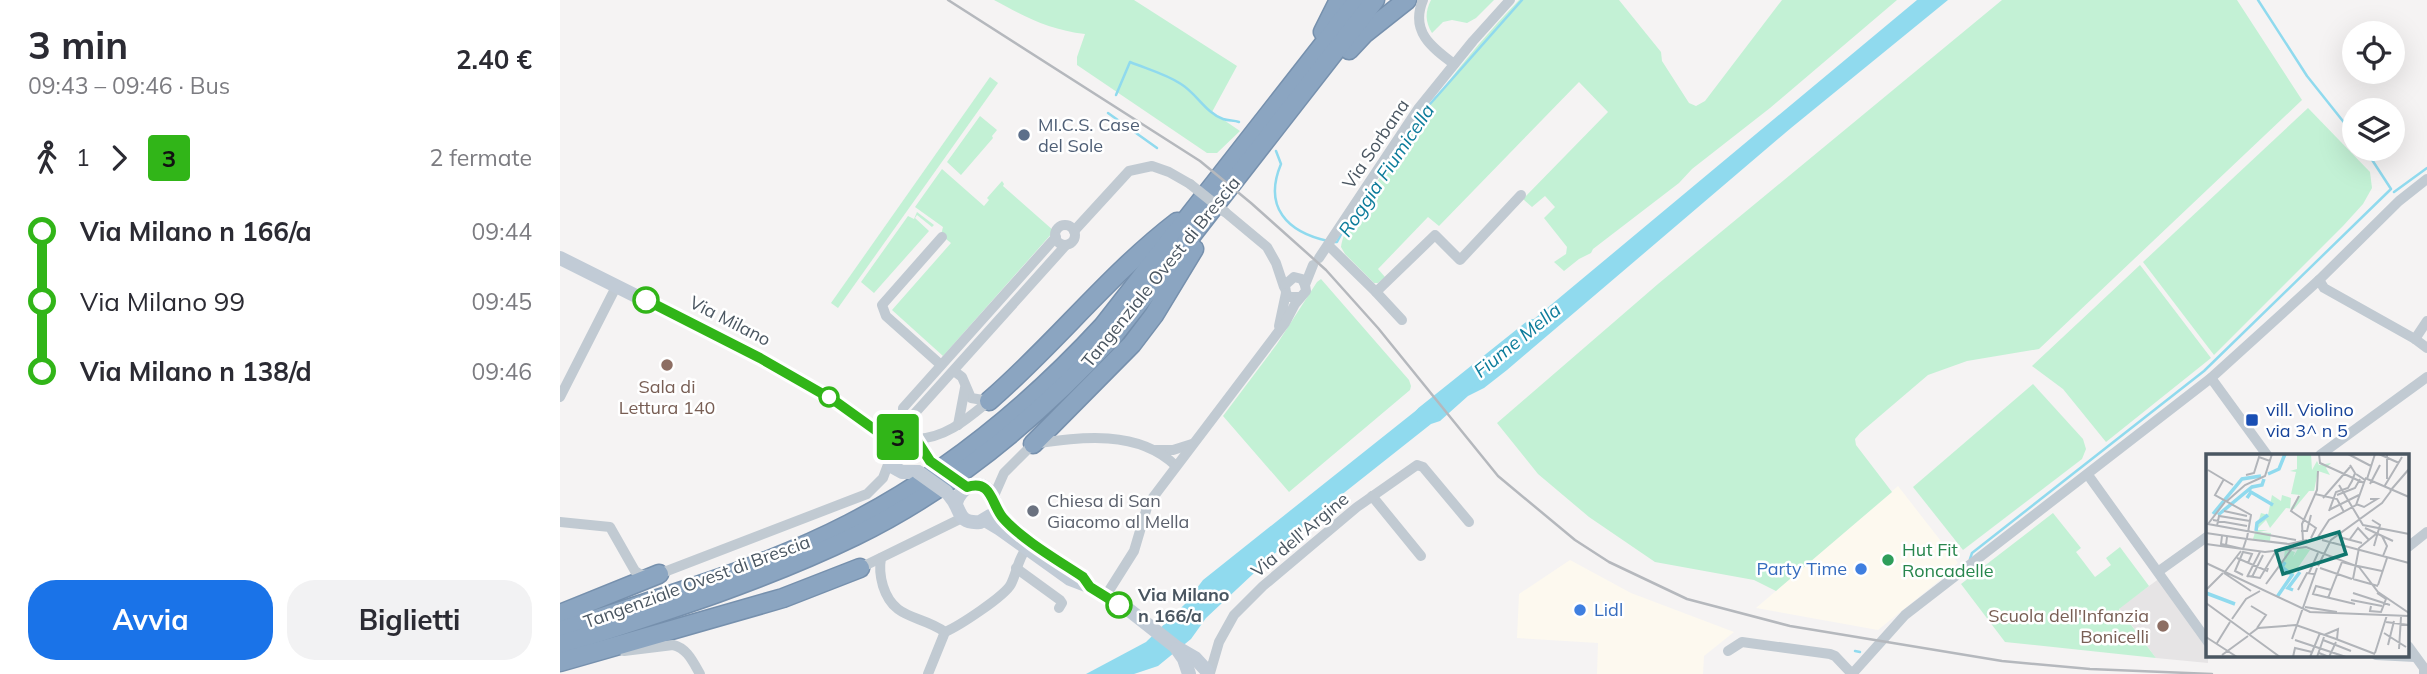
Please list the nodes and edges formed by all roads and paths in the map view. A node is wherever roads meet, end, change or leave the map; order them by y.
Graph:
1 (1339, 0) edge
2 (1359, 0) edge
3 (1375, 0) edge
4 (1407, 0) edge
5 (1423, 0) edge
6 (1510, 0) edge
7 (1454, 64) junction
8 (1291, 98) junction
9 (2427, 179) edge
10 (1227, 191) junction
11 (1521, 195) dead end
12 (1196, 207) junction
13 (1074, 231) junction
14 (942, 237) dead end
15 (1056, 237) junction
16 (1066, 245) junction
17 (1329, 246) junction
18 (560, 258) edge
19 (1319, 258) dead end
20 (1276, 263) junction
21 (1299, 280) junction
22 (2319, 280) junction
23 (617, 285) junction
24 (1285, 290) junction
25 (1376, 292) junction
26 (1300, 298) junction
27 (1402, 320) dead end
28 (2427, 321) edge
29 (1278, 330) junction
30 (2415, 338) junction
31 (2427, 348) edge
32 (949, 355) junction
33 (939, 366) junction
34 (954, 371) junction
35 (2427, 377) edge
36 (2211, 378) junction
37 (966, 386) junction
38 (560, 397) edge
39 (989, 401) junction
40 (958, 425) junction
41 (905, 435) junction
42 (1193, 443) junction
43 (1033, 444) junction
44 (1152, 450) junction
45 (2266, 454) edge
46 (2321, 454) edge
47 (927, 457) junction
48 (889, 462) junction
49 (1176, 466) junction
50 (916, 471) junction
51 (2088, 475) junction
52 (963, 485) junction
53 (1372, 496) junction
54 (951, 498) junction
55 (994, 501) junction
56 (962, 517) junction
57 (985, 520) junction
58 (560, 522) edge
59 (1469, 522) dead end
60 (2427, 532) edge
61 (2206, 537) edge
62 (2410, 545) edge
63 (1026, 549) junction
64 (1421, 556) dead end
65 (881, 558) junction
66 (860, 568) junction
67 (1017, 568) junction
68 (2159, 571) junction
69 (880, 574) junction
70 (659, 575) junction
71 (1090, 587) junction
72 (1109, 600) junction
73 (1059, 608) dead end
74 (560, 614) edge
75 (560, 631) edge
76 (945, 632) junction
77 (2206, 639) edge
78 (560, 645) edge
79 (1176, 648) junction
80 (2410, 649) edge
81 (1728, 651) dead end
82 (582, 656) junction
83 (2396, 656) edge
84 (2415, 657) junction
85 (560, 662) edge
86 (698, 669) edge
87 (2425, 670) edge
88 (1210, 673) edge
89 (928, 674) edge
90 (1191, 674) edge
91 (1852, 674) edge

1 - 8 highway
2 - 8 highway, Tangenziale Ovest di Brescia
3 - 8 highway, Tangenziale Ovest di Brescia
4 - 8 highway
5 - 7 street
6 - 7 street, Via Sorbana
7 - 17 street, Via Sorbana
8 - 10 highway, Tangenziale Ovest di Brescia
8 - 12 highway, Tangenziale Ovest di Brescia
9 - 22 street
10 - 43 highway
10 - 78 highway, Tangenziale Ovest di Brescia
11 - 25 street
12 - 39 highway
12 - 75 highway, Tangenziale Ovest di Brescia
13 - 15 street
13 - 16 street
13 - 20 street, bridge
14 - 33 street
15 - 16 street
15 - 32 street
16 - 34 street
17 - 19 street, Via Sorbana
17 - 25 street
18 - 23 main road, Via Milano
20 - 21 street
20 - 24 street
21 - 24 street
21 - 26 street
22 - 30 street
22 - 36 street
23 - 38 street
23 - 41 main road, Via Milano
24 - 26 street
24 - 29 street
25 - 27 street
26 - 29 street
28 - 30 street
29 - 42 street
30 - 31 street
32 - 33 street
32 - 34 street
33 - 34 street
33 - 41 street
34 - 37 street
34 - 41 street
35 - 46 street
36 - 45 street
36 - 51 street
37 - 39 street
37 - 40 street
39 - 40 street
40 - 41 street
41 - 47 main road, Via Milano
41 - 48 main road
42 - 44 street
42 - 49 street
43 - 44 street
43 - 55 street
44 - 49 street
47 - 50 main road
47 - 52 main road, Via Milano, bridge
48 - 50 main road
48 - 70 street
49 - 72 street
50 - 54 main road, bridge
51 - 68 street
51 - 91 street
52 - 54 main road
52 - 55 main road, Via Milano
53 - 59 street, Via dell'Argine
53 - 64 street, Via dell'Argine
53 - 88 street, Via dell'Argine
54 - 56 main road
55 - 57 main road
55 - 71 main road, Via Milano
56 - 57 main road, Via Milano
56 - 65 street
57 - 63 main road, Via Milano
58 - 70 street
60 - 62 street
61 - 68 street
63 - 67 street
63 - 71 main road, Via Milano
65 - 66 street
65 - 69 street
66 - 69 street
66 - 82 highway
67 - 73 street
67 - 76 street
68 - 77 street
69 - 76 street
70 - 74 highway
71 - 72 main road, Via Milano
72 - 79 main road, Via Milano
76 - 89 street
79 - 88 main road, Via Milano
79 - 90 main road, Via Milano
80 - 84 street
81 - 91 street
82 - 85 highway
82 - 86 street
83 - 84 street
84 - 87 street
88 - 90 main road

